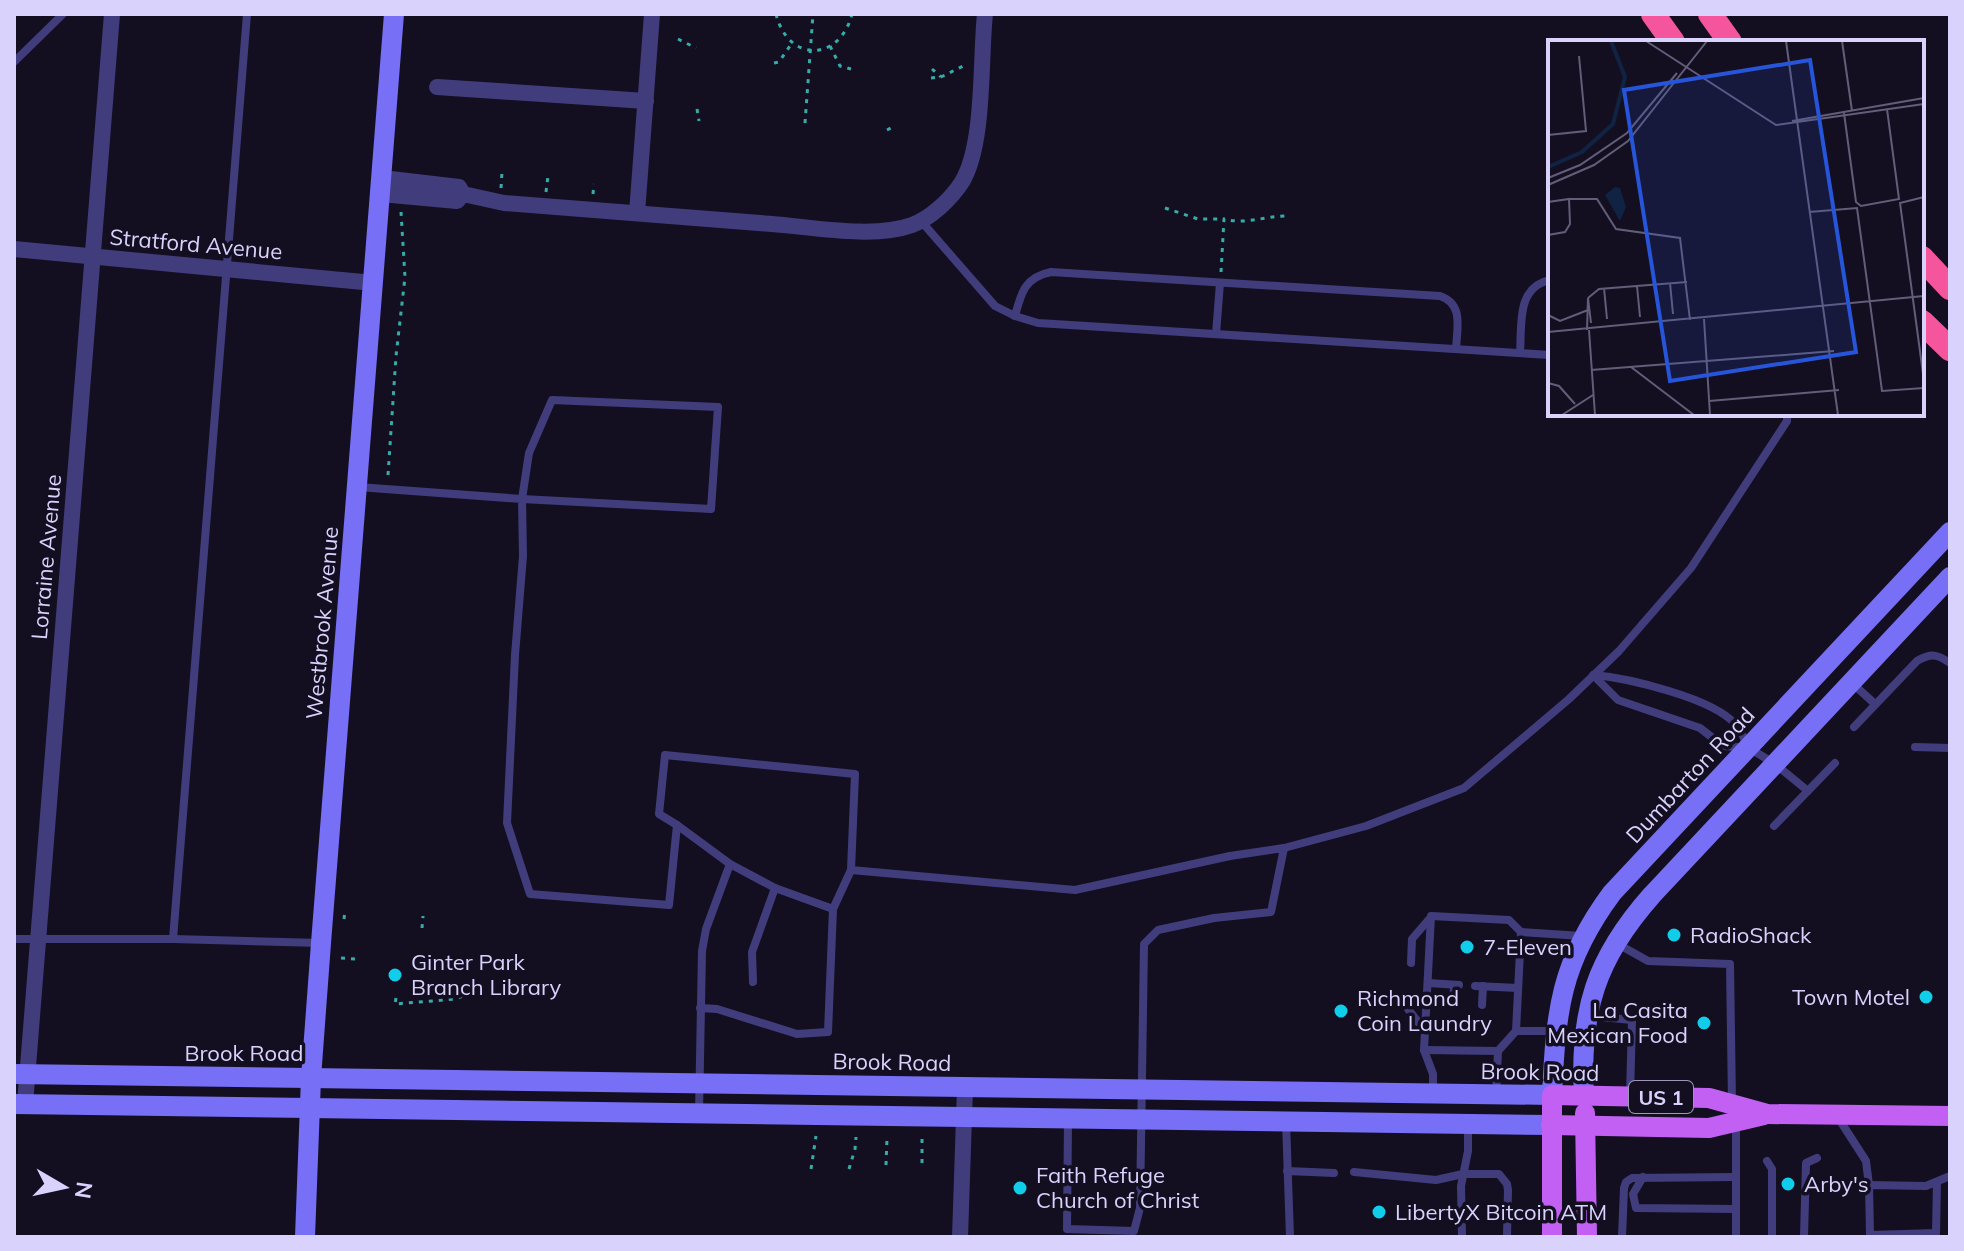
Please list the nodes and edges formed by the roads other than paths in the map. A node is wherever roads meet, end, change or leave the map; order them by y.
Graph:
1 (63, 14) edge
2 (112, 14) edge
3 (247, 14) edge
4 (394, 14) edge
5 (652, 14) edge
6 (985, 14) edge
7 (1653, 14) edge
8 (1710, 14) edge
9 (1672, 40) edge
10 (1729, 40) edge
11 (14, 62) edge
12 (437, 87) dead end
13 (646, 101) junction
14 (381, 186) junction
15 (637, 213) junction
16 (920, 221) junction
17 (14, 249) edge
18 (91, 256) junction
19 (1924, 260) edge
20 (226, 268) junction
21 (1548, 281) edge
22 (374, 283) junction
23 (1220, 283) junction
24 (1950, 288) edge
25 (1015, 316) junction
26 (1924, 324) edge
27 (1216, 334) junction
28 (1456, 349) junction
29 (1950, 349) edge
30 (1520, 353) junction
31 (1548, 355) edge
32 (1787, 416) edge
33 (357, 487) junction
34 (522, 499) junction
35 (1950, 532) edge
36 (1950, 577) edge
37 (1950, 663) edge
38 (1593, 675) junction
39 (1851, 683) junction
40 (1875, 704) junction
41 (1854, 727) dead end
42 (1915, 747) dead end
43 (1749, 748) junction
44 (1950, 748) edge
45 (1835, 763) dead end
46 (1775, 764) junction
47 (1808, 791) junction
48 (677, 825) junction
49 (1774, 826) dead end
50 (1284, 848) junction
51 (730, 864) junction
52 (851, 870) junction
53 (775, 888) junction
54 (833, 909) junction
55 (1431, 916) junction
56 (1521, 932) junction
57 (1583, 936) junction
58 (14, 939) edge
59 (38, 939) junction
60 (173, 939) junction
61 (1614, 942) junction
62 (321, 943) junction
63 (1411, 963) dead end
64 (753, 982) dead end
65 (1428, 983) junction
66 (1518, 988) junction
67 (1409, 996) dead end
68 (1453, 1004) dead end
69 (1482, 1005) dead end
70 (700, 1008) junction
71 (1588, 1016) junction
72 (1425, 1031) junction
73 (1516, 1031) junction
74 (1556, 1031) junction
75 (1450, 1038) dead end
76 (1480, 1039) dead end
77 (1424, 1050) junction
78 (1450, 1050) junction
79 (1479, 1051) junction
80 (1498, 1051) junction
81 (20, 1074) edge
82 (311, 1078) junction
83 (700, 1083) junction
84 (965, 1088) junction
85 (1142, 1090) junction
86 (1433, 1094) junction
87 (1496, 1095) junction
88 (1552, 1095) junction
89 (1584, 1096) junction
90 (1630, 1097) junction
91 (20, 1104) edge
92 (310, 1108) junction
93 (699, 1113) junction
94 (1734, 1113) junction
95 (1837, 1115) junction
96 (1950, 1116) edge
97 (964, 1118) junction
98 (1068, 1119) junction
99 (1141, 1120) junction
100 (1286, 1122) junction
101 (1468, 1124) junction
102 (1551, 1125) junction
103 (1585, 1126) junction
104 (1817, 1158) dead end
105 (1767, 1161) dead end
106 (1287, 1171) junction
107 (1354, 1172) dead end
108 (1334, 1173) dead end
109 (1463, 1174) junction
110 (1950, 1176) edge
111 (1643, 1177) junction
112 (1736, 1177) junction
113 (1937, 1182) junction
114 (1869, 1185) junction
115 (1736, 1209) junction
116 (1936, 1235) edge
117 (1870, 1236) edge
118 (305, 1237) edge
119 (960, 1237) edge
120 (1290, 1237) edge
121 (1462, 1237) edge
122 (1507, 1237) edge
123 (1552, 1237) edge
124 (1587, 1237) edge
125 (1622, 1237) edge
126 (1736, 1237) edge
127 (1772, 1237) edge
128 (1804, 1237) edge

1 - 11 lane
2 - 18 street, Lorraine Avenue
3 - 20 lane
4 - 14 main road, Westbrook Avenue
5 - 13 street
6 - 16 street
7 - 9 highway
8 - 10 highway
12 - 13 street
13 - 15 street
14 - 15 street
14 - 22 main road, Westbrook Avenue
15 - 16 street
16 - 25 lane
17 - 18 street, Stratford Avenue
18 - 20 street, Stratford Avenue
18 - 59 street, Lorraine Avenue
19 - 24 highway
20 - 22 street, Stratford Avenue
20 - 60 lane
21 - 30 lane
22 - 33 main road, Westbrook Avenue
23 - 25 lane
23 - 27 lane
23 - 28 lane
25 - 27 lane
26 - 29 highway
27 - 28 lane
28 - 30 lane
30 - 31 lane
32 - 38 lane
33 - 34 lane
33 - 62 main road, Westbrook Avenue
34 - 34 lane
34 - 48 lane
35 - 43 main road, Dumbarton Road
36 - 39 main road
37 - 40 lane
38 - 43 lane
38 - 43 lane
38 - 50 lane
39 - 40 lane
39 - 46 main road
40 - 41 lane
42 - 44 lane
43 - 46 lane
43 - 57 main road, Dumbarton Road
45 - 47 lane
46 - 47 lane
46 - 61 main road
47 - 49 lane
48 - 51 lane
48 - 52 lane
50 - 52 lane
50 - 85 lane
51 - 53 lane
51 - 70 lane
52 - 54 lane
53 - 54 lane
53 - 64 lane
54 - 70 lane
55 - 56 lane
55 - 63 lane
55 - 65 lane
56 - 57 lane
56 - 66 lane
57 - 74 main road, Dumbarton Road
58 - 59 lane
59 - 60 lane
59 - 81 street, Lorraine Avenue
60 - 62 lane
61 - 71 main road
61 - 94 lane
62 - 82 main road, Westbrook Avenue
65 - 68 lane
65 - 72 lane
66 - 69 lane
66 - 73 lane
67 - 72 lane
70 - 83 lane
71 - 89 main road
71 - 90 lane
72 - 77 lane
73 - 74 lane
73 - 80 lane
74 - 88 main road, Dumbarton Road
75 - 78 lane
76 - 79 lane
77 - 78 lane
77 - 86 lane
78 - 79 lane
79 - 80 lane
80 - 87 lane
81 - 82 main road, Brook Road
81 - 91 street, Lorraine Avenue
82 - 83 main road, Brook Road
82 - 92 main road, Westbrook Avenue
83 - 84 main road, Brook Road
83 - 93 lane
84 - 85 main road, Brook Road
84 - 97 street
85 - 86 main road, Brook Road
85 - 99 lane
86 - 87 main road, Brook Road
87 - 88 main road, Brook Road
88 - 89 main road, Brook Road / US 1
88 - 102 main road
89 - 90 main road, Brook Road / US 1
89 - 103 main road
90 - 94 main road, Brook Road / US 1
91 - 92 main road, Brook Road
92 - 93 main road, Brook Road
92 - 118 main road, Westbrook Avenue
93 - 97 main road, Brook Road
94 - 95 main road, Brook Road / US 1
94 - 103 main road, Brook Road / US 1
94 - 112 lane
95 - 96 main road, Brook Road / US 1
95 - 114 lane
97 - 98 main road, Brook Road
97 - 119 street
98 - 99 main road, Brook Road
98 - 99 lane
99 - 100 main road, Brook Road
100 - 101 main road, Brook Road
100 - 106 lane
101 - 102 main road, Brook Road
101 - 109 lane
102 - 103 main road, Brook Road
102 - 123 main road
103 - 124 main road
104 - 128 lane
105 - 127 lane
106 - 108 lane
106 - 120 lane
107 - 109 lane
109 - 121 lane
109 - 122 lane
110 - 113 lane
111 - 112 lane
111 - 115 lane
111 - 125 lane
112 - 115 lane
113 - 114 lane
113 - 116 lane
114 - 117 lane
115 - 126 lane
116 - 117 lane

